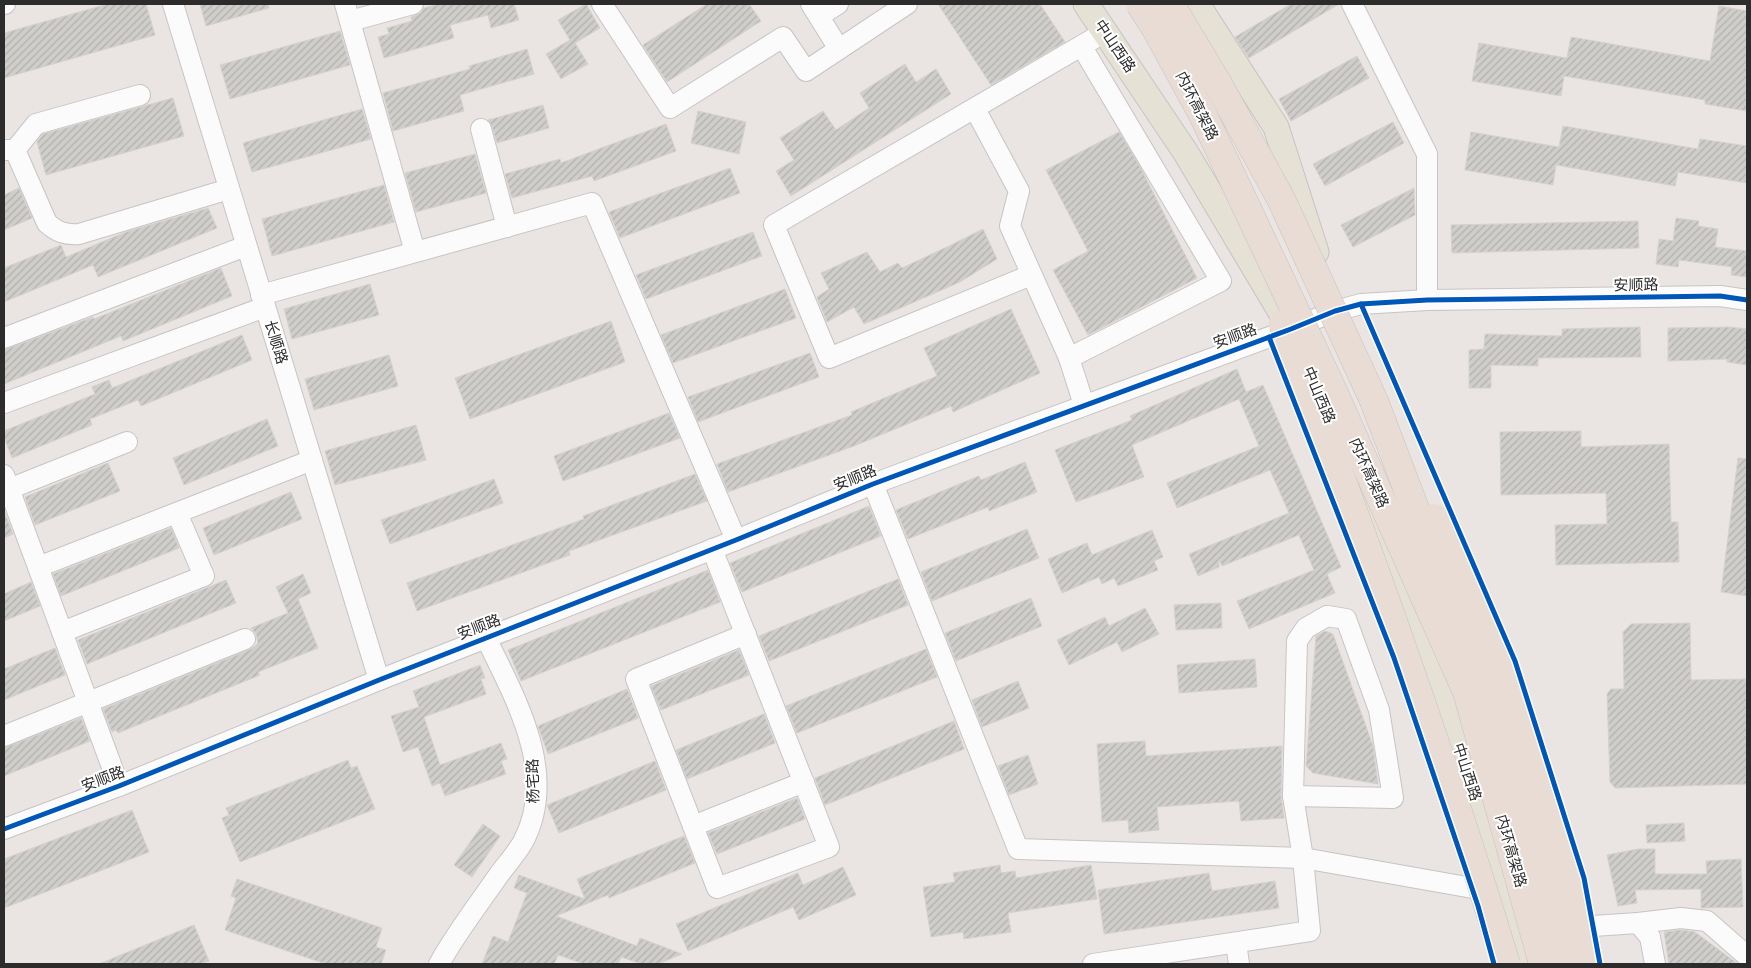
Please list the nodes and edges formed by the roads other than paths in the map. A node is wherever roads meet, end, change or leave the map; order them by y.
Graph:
1 (173, 4) edge
2 (413, 4) edge
3 (602, 4) edge
4 (838, 4) edge
5 (907, 4) edge
6 (1086, 4) edge
7 (1140, 4) edge
8 (1170, 4) edge
9 (1197, 4) edge
10 (1352, 4) edge
11 (815, 10) edge
12 (347, 13) edge
13 (1105, 32) junction
14 (1082, 47) junction
15 (838, 49) junction
16 (140, 95) dead end
17 (975, 109) junction
18 (1203, 115) junction
19 (481, 129) dead end
20 (10, 150) edge
21 (229, 189) junction
22 (507, 227) junction
23 (246, 246) junction
24 (415, 252) junction
25 (1031, 276) junction
26 (1427, 300) junction
27 (1747, 300) edge
28 (263, 301) junction
29 (1335, 310) junction
30 (1291, 329) junction
31 (4, 338) edge
32 (1069, 358) junction
33 (1374, 401) junction
34 (4, 403) edge
35 (1084, 405) junction
36 (127, 442) dead end
37 (312, 460) junction
38 (6, 482) edge
39 (873, 484) junction
40 (177, 513) junction
41 (736, 540) junction
42 (712, 549) junction
43 (38, 567) junction
44 (62, 632) junction
45 (746, 634) junction
46 (486, 638) junction
47 (245, 639) dead end
48 (379, 680) junction
49 (88, 702) junction
50 (4, 736) edge
51 (804, 782) junction
52 (119, 786) junction
53 (1293, 796) junction
54 (693, 826) junction
55 (4, 829) edge
56 (1303, 858) junction
57 (1484, 890) junction
58 (1550, 919) junction
59 (1638, 923) junction
60 (1236, 943) junction
61 (1747, 956) edge
62 (438, 964) edge
63 (1093, 964) edge
64 (1239, 964) edge
65 (1506, 964) edge
66 (1525, 964) edge
67 (1543, 964) edge
68 (1561, 964) edge
69 (1566, 964) edge
70 (1585, 964) edge
71 (1655, 964) edge

1 - 21 street, 长顺路
2 - 12 street
3 - 15 street
4 - 11 street
5 - 15 street
6 - 13 main road, 中山西路
7 - 18 highway, 内环高架路, bridge
8 - 33 highway, 内环高架路, bridge
9 - 29 main road
10 - 26 street
11 - 15 street
12 - 24 street
13 - 14 street
13 - 30 main road, 中山西路
14 - 17 street
14 - 32 street
16 - 20 street
17 - 25 street
17 - 25 street
18 - 57 highway, bridge
18 - 67 highway, 内环高架路, bridge
19 - 22 street
20 - 21 street
21 - 23 street, 长顺路
22 - 24 street
22 - 41 street
23 - 28 street, 长顺路
23 - 31 street
24 - 28 street
25 - 32 street
26 - 27 street, 安顺路
26 - 29 street, 安顺路
28 - 34 street
28 - 37 street, 长顺路
29 - 30 street, 安顺路
29 - 58 main road
30 - 35 street, 安顺路
30 - 66 main road, 中山西路
32 - 35 street
33 - 69 highway, 内环高架路, bridge
33 - 70 highway, bridge
35 - 39 street, 安顺路
36 - 38 street
37 - 40 street
37 - 48 street, 长顺路
38 - 43 street
39 - 41 street, 安顺路
39 - 56 street
40 - 43 street
40 - 44 street
41 - 42 street, 安顺路
42 - 45 street
42 - 46 street, 安顺路
43 - 44 street
44 - 49 street
45 - 51 street
45 - 54 street
46 - 48 street, 安顺路
46 - 62 street, 杨宅路
47 - 49 street
48 - 52 street, 安顺路
49 - 50 street
49 - 52 street
51 - 54 street
51 - 54 street
52 - 55 street, 安顺路
53 - 53 street
53 - 56 street
56 - 57 street
56 - 60 street
57 - 65 highway, bridge
58 - 59 street
58 - 68 main road
59 - 61 street
59 - 71 street
60 - 63 street
60 - 64 street

